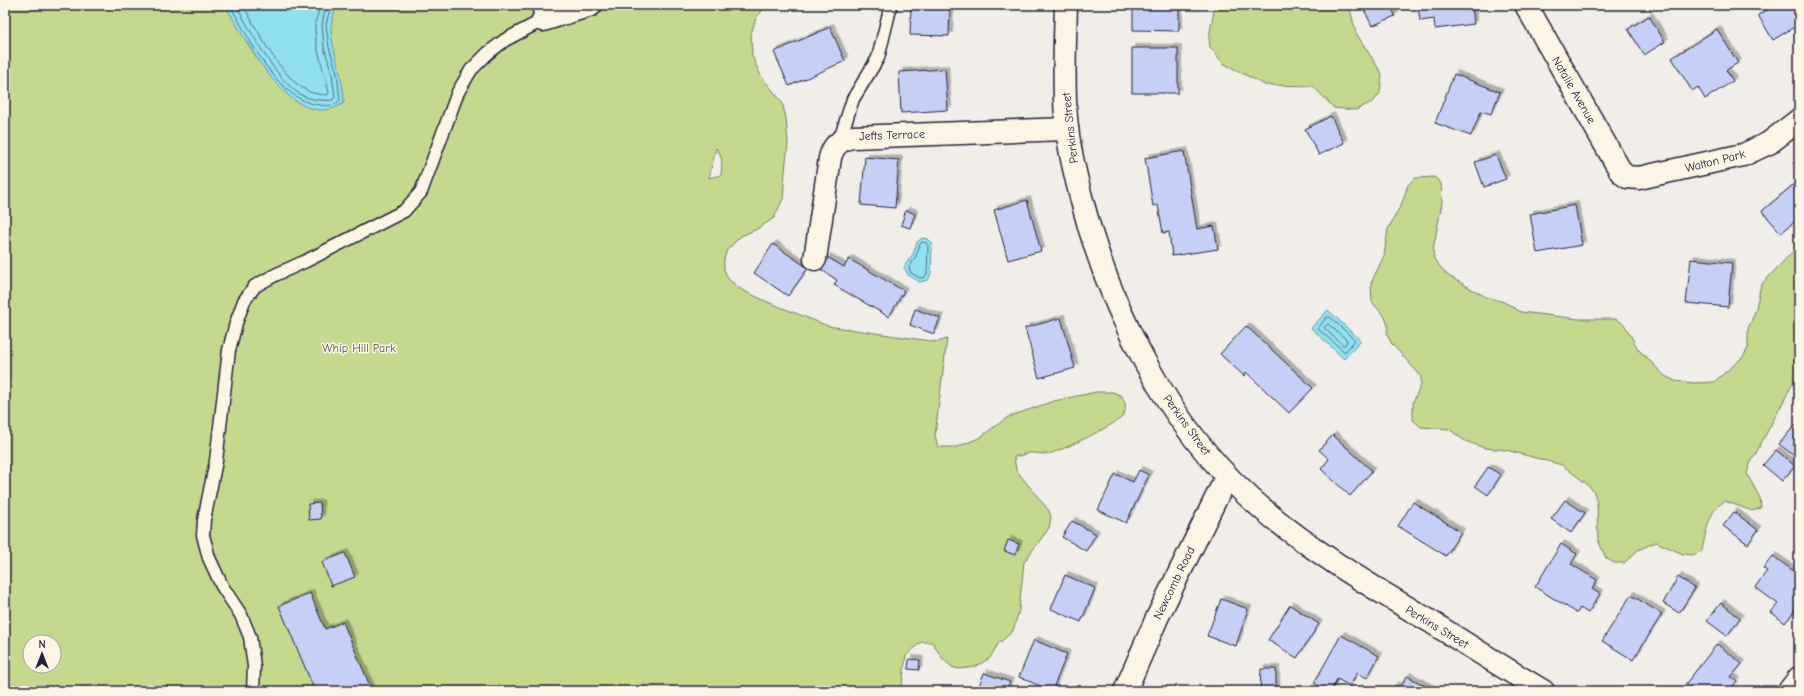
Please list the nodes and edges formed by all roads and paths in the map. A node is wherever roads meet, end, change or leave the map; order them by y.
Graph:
1 (591, 5) edge
2 (1066, 5) edge
3 (1526, 5) edge
4 (890, 9) dead end
5 (540, 12) edge
6 (1799, 120) edge
7 (1067, 129) junction
8 (839, 142) junction
9 (1624, 175) joint
10 (815, 259) dead end
11 (1227, 476) junction
12 (1799, 678) edge
13 (253, 691) edge
14 (1125, 691) edge
15 (1543, 691) edge
16 (1788, 691) edge

1 - 5 street
2 - 7 street, Perkins Street
3 - 9 street, Natalie Avenue
4 - 8 lane
5 - 13 lane
6 - 9 street, Walton Park
7 - 8 street, Jefts Terrace
7 - 11 street, Perkins Street
8 - 10 street
11 - 14 street, Newcomb Road
11 - 15 street, Perkins Street
12 - 16 street

